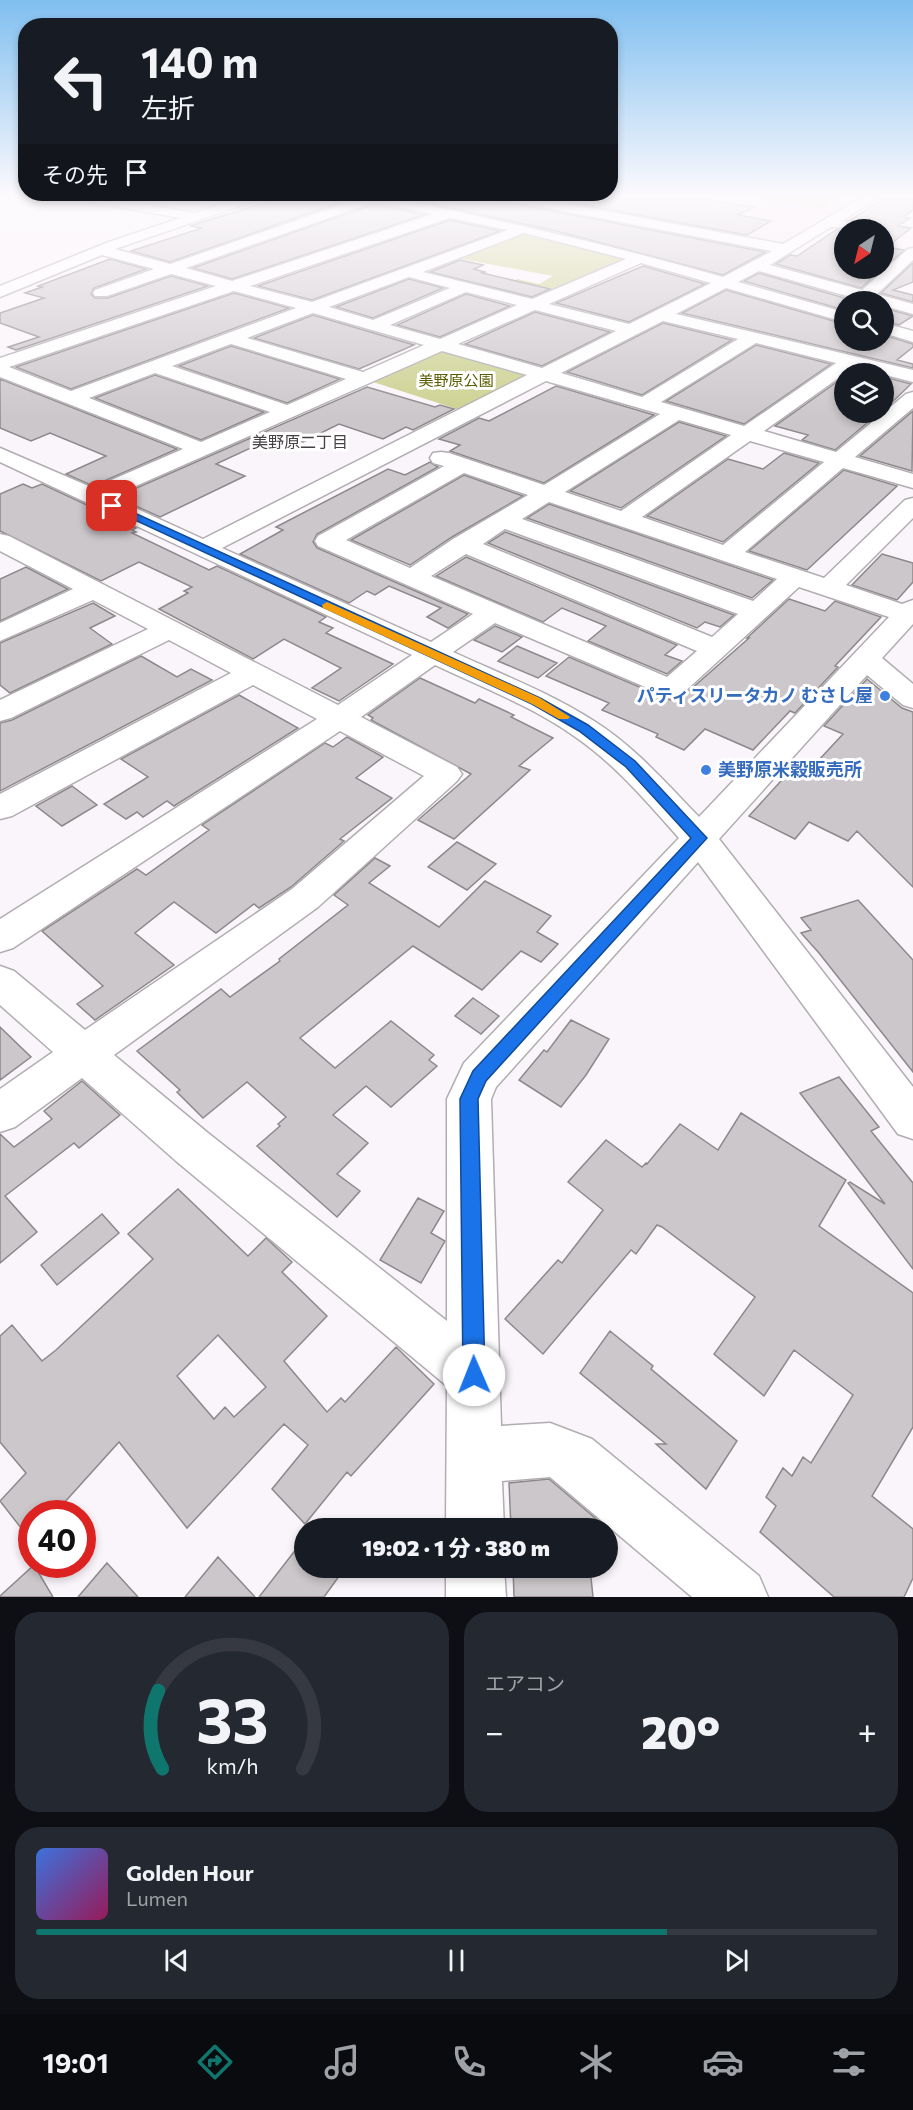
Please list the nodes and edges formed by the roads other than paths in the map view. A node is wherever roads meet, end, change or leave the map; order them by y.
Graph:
1 (54, 270) edge
2 (170, 270) edge
3 (174, 270) edge
4 (283, 270) edge
5 (414, 270) edge
6 (613, 270) edge
7 (681, 270) edge
8 (750, 270) edge
9 (770, 270) edge
10 (894, 270) edge
11 (407, 272) junction
12 (38, 276) junction
13 (725, 282) junction
14 (68, 285) dead end
15 (232, 286) junction
16 (465, 287) junction
17 (847, 291) edge
18 (870, 291) edge
19 (0, 292) edge
20 (534, 304) junction
21 (894, 304) edge
22 (314, 308) junction
23 (913, 309) edge
24 (160, 311) junction
25 (834, 314) edge
26 (660, 315) junction
27 (375, 325) junction
28 (631, 330) junction
29 (894, 331) edge
30 (754, 337) junction
31 (913, 337) edge
32 (232, 339) junction
33 (442, 344) junction
34 (851, 361) junction
35 (0, 364) edge
36 (156, 367) junction
37 (0, 370) edge
38 (543, 374) junction
39 (913, 376) edge
40 (363, 378) junction
41 (71, 398) junction
42 (913, 398) edge
43 (645, 403) junction
44 (286, 411) junction
45 (677, 412) junction
46 (746, 433) junction
47 (402, 446) junction
48 (201, 449) junction
49 (0, 454) edge
50 (837, 459) junction
51 (462, 465) junction
52 (913, 481) edge
53 (546, 492) junction
54 (92, 497) junction
55 (913, 506) edge
56 (624, 519) junction
57 (502, 520) junction
58 (0, 541) edge
59 (462, 544) junction
60 (203, 548) junction
61 (727, 554) junction
62 (411, 578) junction
63 (795, 578) junction
64 (828, 588) junction
65 (93, 590) junction
66 (909, 611) edge
67 (758, 612) junction
68 (492, 613) junction
69 (168, 630) junction
70 (0, 633) edge
71 (716, 648) junction
72 (433, 654) junction
73 (866, 658) junction
74 (251, 674) junction
75 (913, 699) edge
76 (0, 712) edge
77 (338, 719) junction
78 (0, 808) edge
79 (699, 838) junction
80 (0, 939) edge
81 (0, 982) edge
82 (84, 1054) junction
83 (0, 1113) edge
84 (912, 1116) edge
85 (474, 1375) junction
86 (474, 1455) junction
87 (475, 1518) edge
88 (475, 1578) edge
89 (476, 1597) edge
90 (738, 1597) edge

1 - 12 street
2 - 24 street
3 - 15 street
4 - 15 street
5 - 11 street
6 - 20 street
7 - 13 street
8 - 13 street
9 - 17 street
10 - 18 street
11 - 16 street
11 - 22 street
12 - 14 street
12 - 19 street
13 - 25 street
13 - 26 street
15 - 22 street
15 - 24 street
16 - 20 street
16 - 27 street
20 - 28 street
20 - 33 street
21 - 23 street
22 - 27 street
22 - 32 street
24 - 35 street
26 - 28 street
26 - 30 street
27 - 33 street
28 - 38 street
29 - 31 street
30 - 34 street
30 - 43 street
32 - 36 street
32 - 40 street
33 - 38 street
33 - 40 street
34 - 39 street
34 - 46 street
36 - 41 street
36 - 44 street
37 - 41 street
38 - 43 street
38 - 47 street
40 - 44 street
41 - 48 street
42 - 50 street
43 - 45 street
44 - 48 street
45 - 46 street
45 - 53 street
46 - 50 street
46 - 56 street
47 - 51 street
47 - 60 street
48 - 54 street
49 - 54 street
50 - 52 street
50 - 61 street
51 - 53 street
51 - 62 street
53 - 56 street
53 - 57 street
54 - 60 street
55 - 64 street
56 - 61 street
57 - 59 street
57 - 67 street
58 - 65 street
59 - 62 street
59 - 71 street
60 - 72 street
61 - 63 street
62 - 68 street
63 - 64 street
63 - 67 street
64 - 66 street
65 - 69 street
65 - 70 street
66 - 73 street
67 - 71 street
68 - 71 street
68 - 72 street
69 - 74 street
69 - 76 street
72 - 77 street
72 - 79 street
73 - 75 street
73 - 79 street
74 - 77 street
74 - 78 street
77 - 80 street
77 - 82 street
79 - 84 street
79 - 85 street
81 - 82 street
82 - 83 street
82 - 85 street
85 - 86 street
86 - 87 street
86 - 90 street
88 - 89 street

